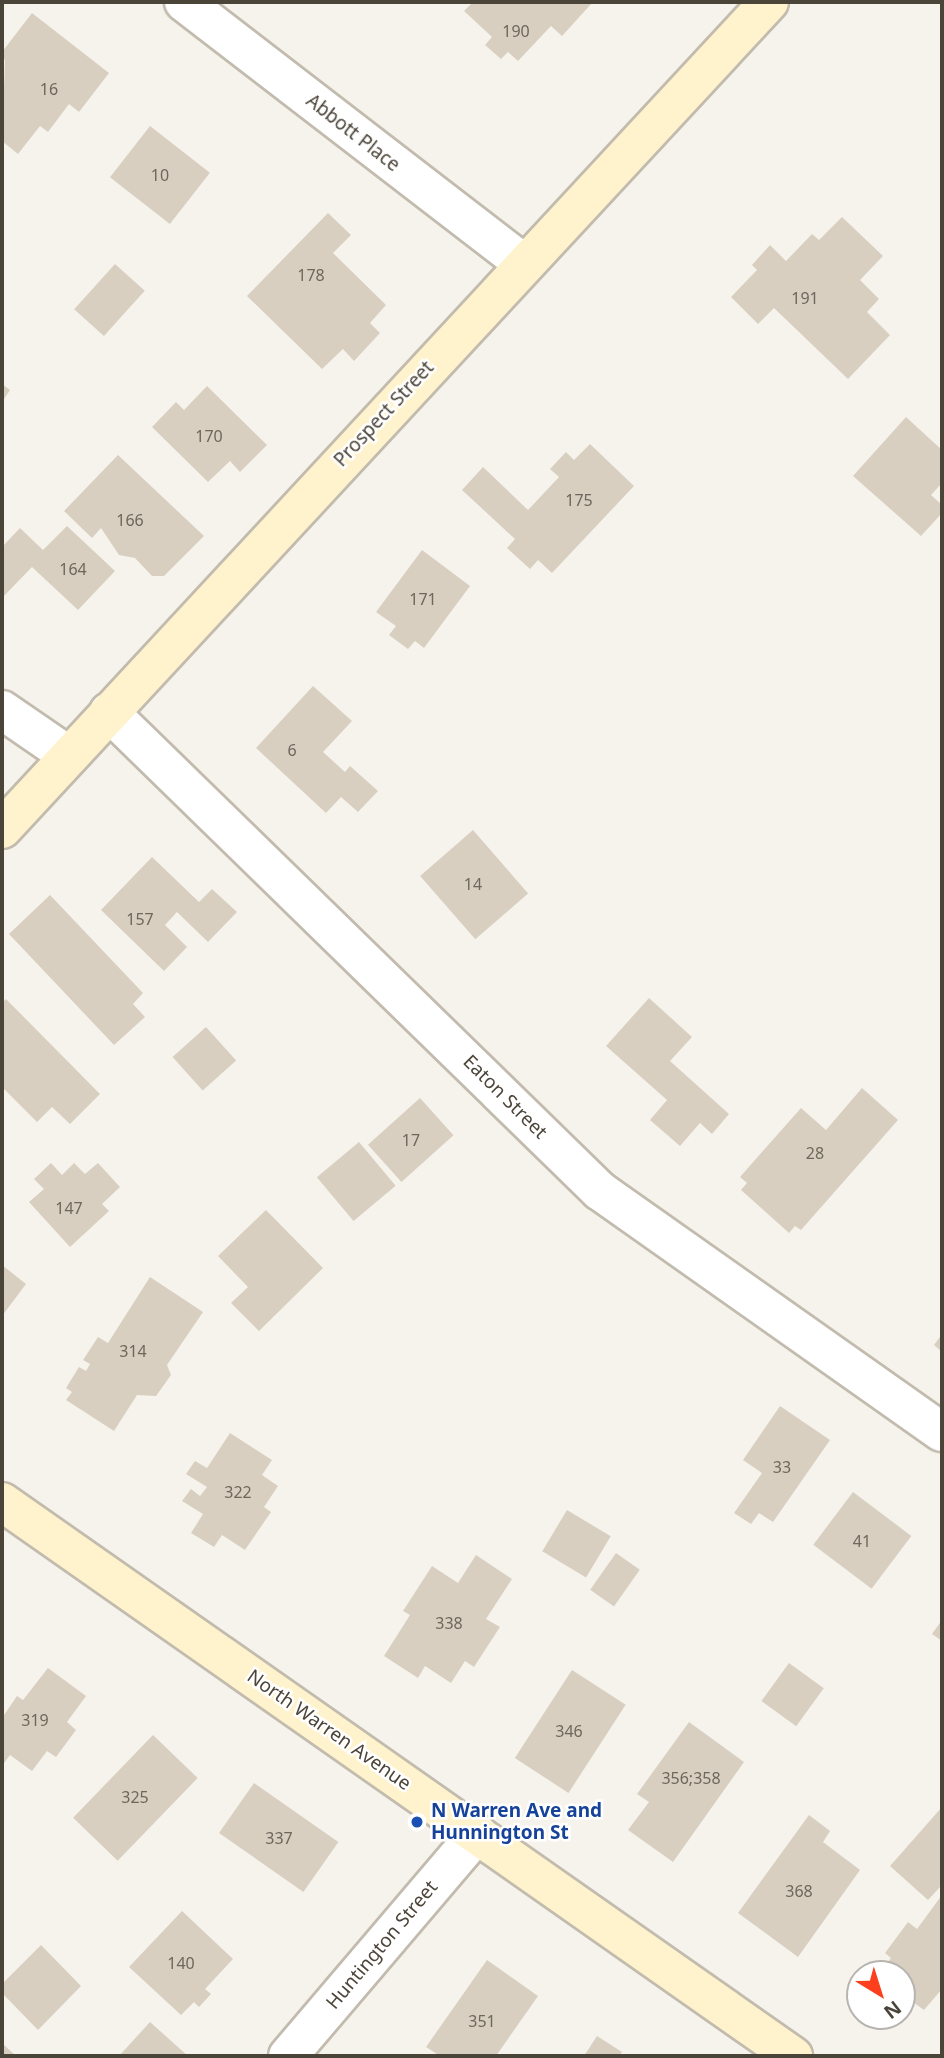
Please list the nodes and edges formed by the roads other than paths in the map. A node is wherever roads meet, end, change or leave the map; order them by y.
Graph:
1 (184, 2) edge
2 (769, 2) edge
3 (523, 263) junction
4 (2, 710) edge
5 (109, 712) junction
6 (69, 756) junction
7 (2, 829) edge
8 (942, 1432) edge
9 (2, 1502) edge
10 (477, 1834) junction
11 (288, 2056) edge
12 (793, 2056) edge

1 - 3 street, Abbott Place
2 - 3 street, Prospect Street
3 - 5 street, Prospect Street
4 - 6 street
5 - 6 street, Prospect Street
5 - 8 street, Eaton Street
6 - 7 street, Prospect Street
9 - 10 street, North Warren Avenue
10 - 11 street, Huntington Street
10 - 12 street, North Warren Avenue

